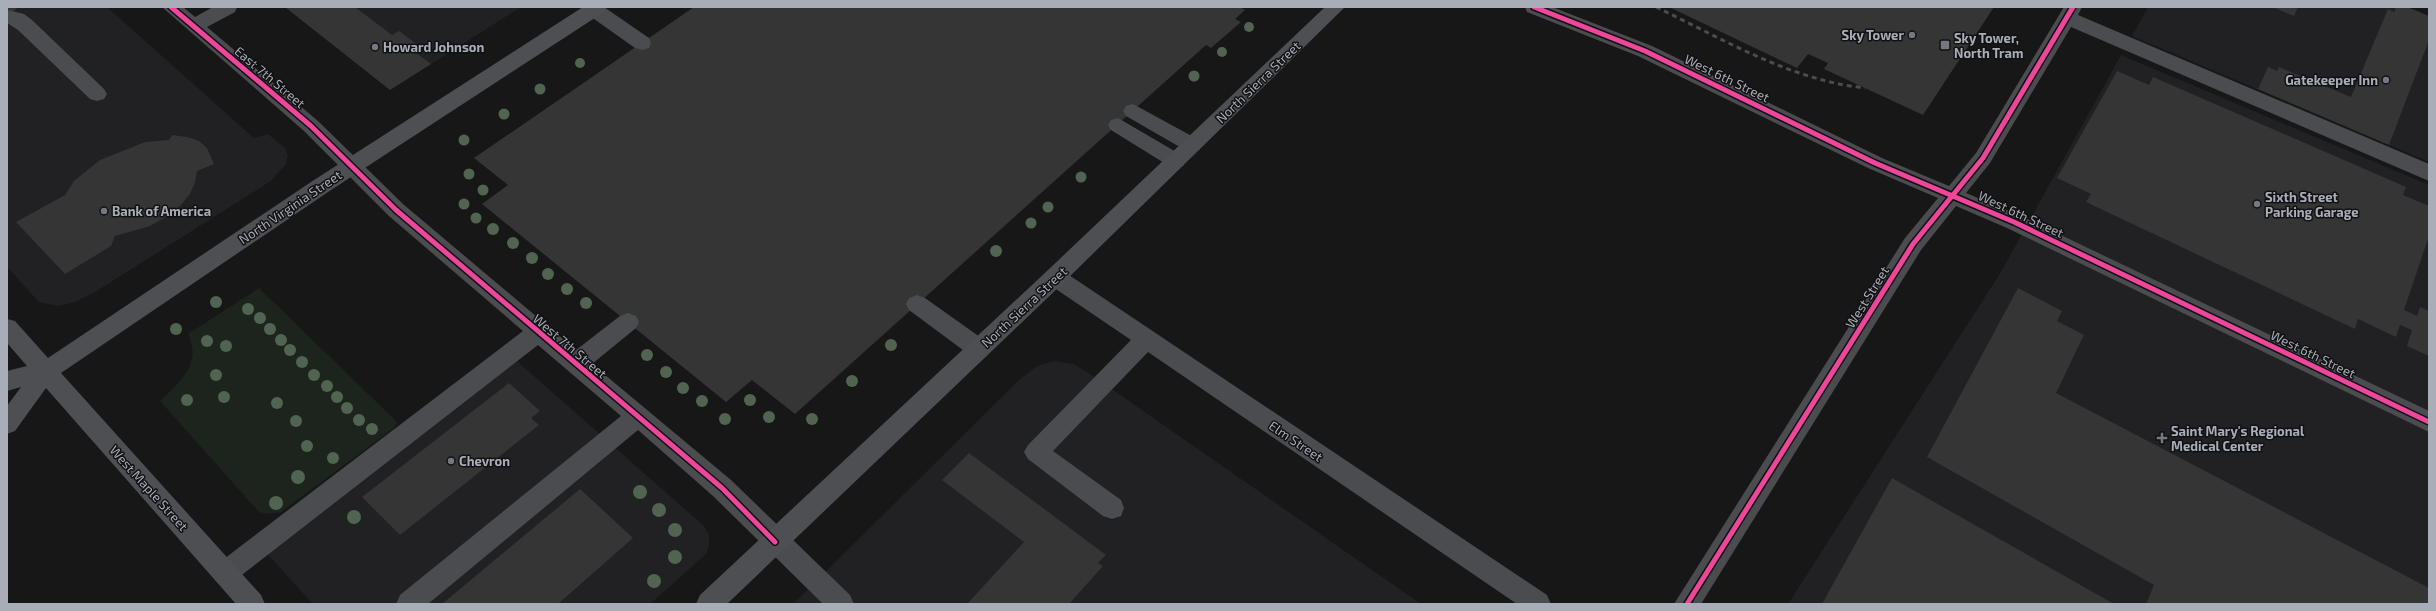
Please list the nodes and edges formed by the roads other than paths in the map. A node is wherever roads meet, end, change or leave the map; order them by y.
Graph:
1 (171, 7) edge
2 (228, 7) edge
3 (1336, 7) edge
4 (1534, 7) edge
5 (596, 8) edge
6 (2070, 12) edge
7 (7, 16) edge
8 (194, 26) junction
9 (642, 43) dead end
10 (98, 94) dead end
11 (1133, 111) dead end
12 (1118, 125) dead end
13 (1192, 146) junction
14 (1176, 161) junction
15 (352, 166) junction
16 (2429, 173) edge
17 (1954, 195) junction
18 (1055, 277) junction
19 (917, 304) dead end
20 (628, 322) dead end
21 (7, 328) edge
22 (538, 332) junction
23 (1146, 339) junction
24 (979, 349) junction
25 (575, 364) junction
26 (46, 371) junction
27 (7, 380) edge
28 (637, 417) junction
29 (2429, 422) edge
30 (7, 424) edge
31 (1112, 508) dead end
32 (775, 542) junction
33 (225, 573) junction
34 (1527, 601) edge
35 (252, 604) edge
36 (409, 604) edge
37 (709, 604) edge
38 (841, 604) edge
39 (1687, 604) edge

1 - 8 street, East 7th Street
2 - 8 street
3 - 13 main road, North Sierra Street
4 - 17 street, West 6th Street
5 - 9 street
5 - 15 main road, North Virginia Street
6 - 16 street
6 - 17 street, West Street
7 - 10 street
8 - 15 street, East 7th Street
11 - 13 street
12 - 14 street
13 - 14 main road, North Sierra Street
14 - 18 main road, North Sierra Street
15 - 22 street, West 7th Street
15 - 26 main road, North Virginia Street
17 - 29 street, West 6th Street
17 - 39 street, West Street
18 - 23 street, Elm Street
18 - 24 main road, North Sierra Street
19 - 24 street
20 - 25 street
21 - 26 main road, West Maple Street
22 - 25 street, West 7th Street
22 - 33 street
23 - 31 street
23 - 34 street, Elm Street
24 - 32 main road, North Sierra Street
25 - 28 street, West 7th Street
26 - 27 main road, North Virginia Street
26 - 30 main road, North Virginia Street
26 - 33 main road, West Maple Street
28 - 32 street, West 7th Street
28 - 36 street
32 - 37 main road, North Sierra Street
32 - 38 street, West 7th Street
33 - 35 main road, West Maple Street

